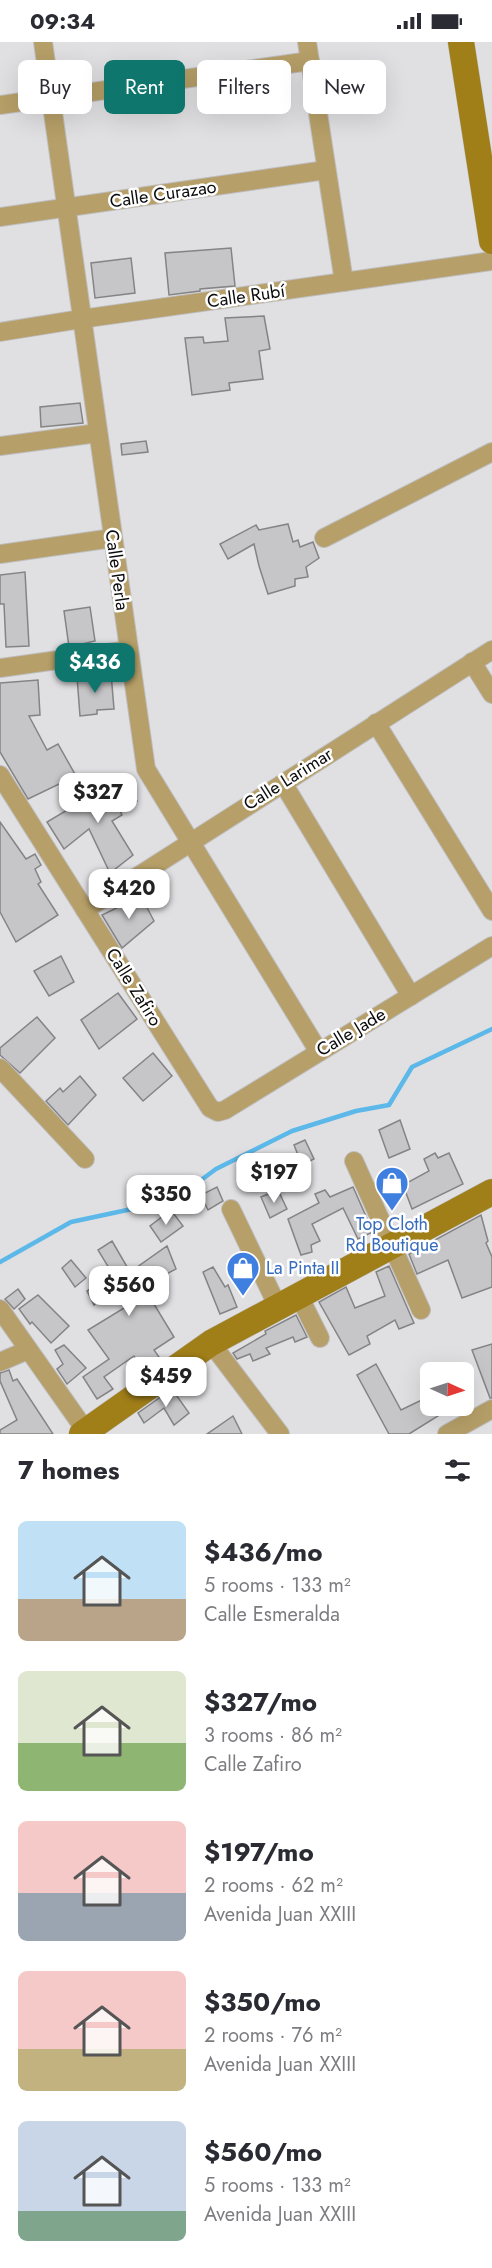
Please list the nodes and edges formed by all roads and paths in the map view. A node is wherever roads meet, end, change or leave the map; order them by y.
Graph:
1 (43, 42) edge
2 (307, 42) edge
3 (461, 42) edge
4 (45, 60) edge
5 (310, 60) edge
6 (303, 62) edge
7 (92, 92) edge
8 (18, 102) edge
9 (0, 105) edge
10 (52, 114) edge
11 (318, 114) edge
12 (326, 170) junction
13 (65, 208) junction
14 (0, 217) edge
15 (492, 241) edge
16 (492, 261) edge
17 (344, 282) junction
18 (81, 318) junction
19 (0, 332) edge
20 (98, 433) junction
21 (0, 446) edge
22 (492, 452) edge
23 (113, 537) junction
24 (324, 538) dead end
25 (0, 554) edge
26 (129, 650) junction
27 (492, 650) edge
28 (472, 662) junction
29 (0, 668) edge
30 (492, 694) edge
31 (376, 723) junction
32 (0, 775) edge
33 (283, 783) junction
34 (189, 842) junction
35 (85, 910) junction
36 (492, 911) edge
37 (492, 946) edge
38 (411, 996) junction
39 (319, 1052) junction
40 (0, 1068) edge
41 (210, 1108) joint
42 (85, 1159) dead end
43 (354, 1161) dead end
44 (492, 1192) edge
45 (231, 1209) dead end
46 (393, 1245) junction
47 (289, 1302) junction
48 (0, 1309) edge
49 (421, 1310) dead end
50 (320, 1338) dead end
51 (211, 1343) junction
52 (28, 1350) junction
53 (0, 1362) edge
54 (492, 1409) edge
55 (86, 1433) edge
56 (280, 1434) edge
57 (447, 1434) edge

1 - 4 street, Calle Perla
2 - 5 street
3 - 15 main road
6 - 7 street
8 - 9 street
10 - 13 street, Calle Perla
11 - 12 street
12 - 13 street, Calle Curazao
12 - 17 street
13 - 14 street, Calle Curazao
13 - 18 street, Calle Perla
16 - 17 street, Calle Rubí
17 - 18 street, Calle Rubí
18 - 19 street, Calle Rubí
18 - 20 street, Calle Perla
20 - 21 street
20 - 23 street, Calle Perla
22 - 24 street
23 - 25 street
23 - 26 street, Calle Perla
26 - 29 street
26 - 34 street, Calle Perla
27 - 28 street, Calle Larimar
28 - 30 street
28 - 31 street, Calle Larimar
31 - 33 street, Calle Larimar
31 - 36 street
32 - 35 street, Calle Zafiro
33 - 34 street, Calle Larimar
33 - 38 street
34 - 35 street, Calle Larimar
34 - 39 street, Calle Perla
35 - 41 street, Calle Zafiro
37 - 38 street, Calle Jade
38 - 39 street, Calle Jade
39 - 41 street, Calle Jade
40 - 42 street
43 - 46 street
44 - 46 main road
45 - 47 street
46 - 47 main road
46 - 49 street
47 - 50 street
47 - 51 main road
48 - 52 street
51 - 55 main road
51 - 56 street
52 - 53 street
52 - 55 street
54 - 57 street

